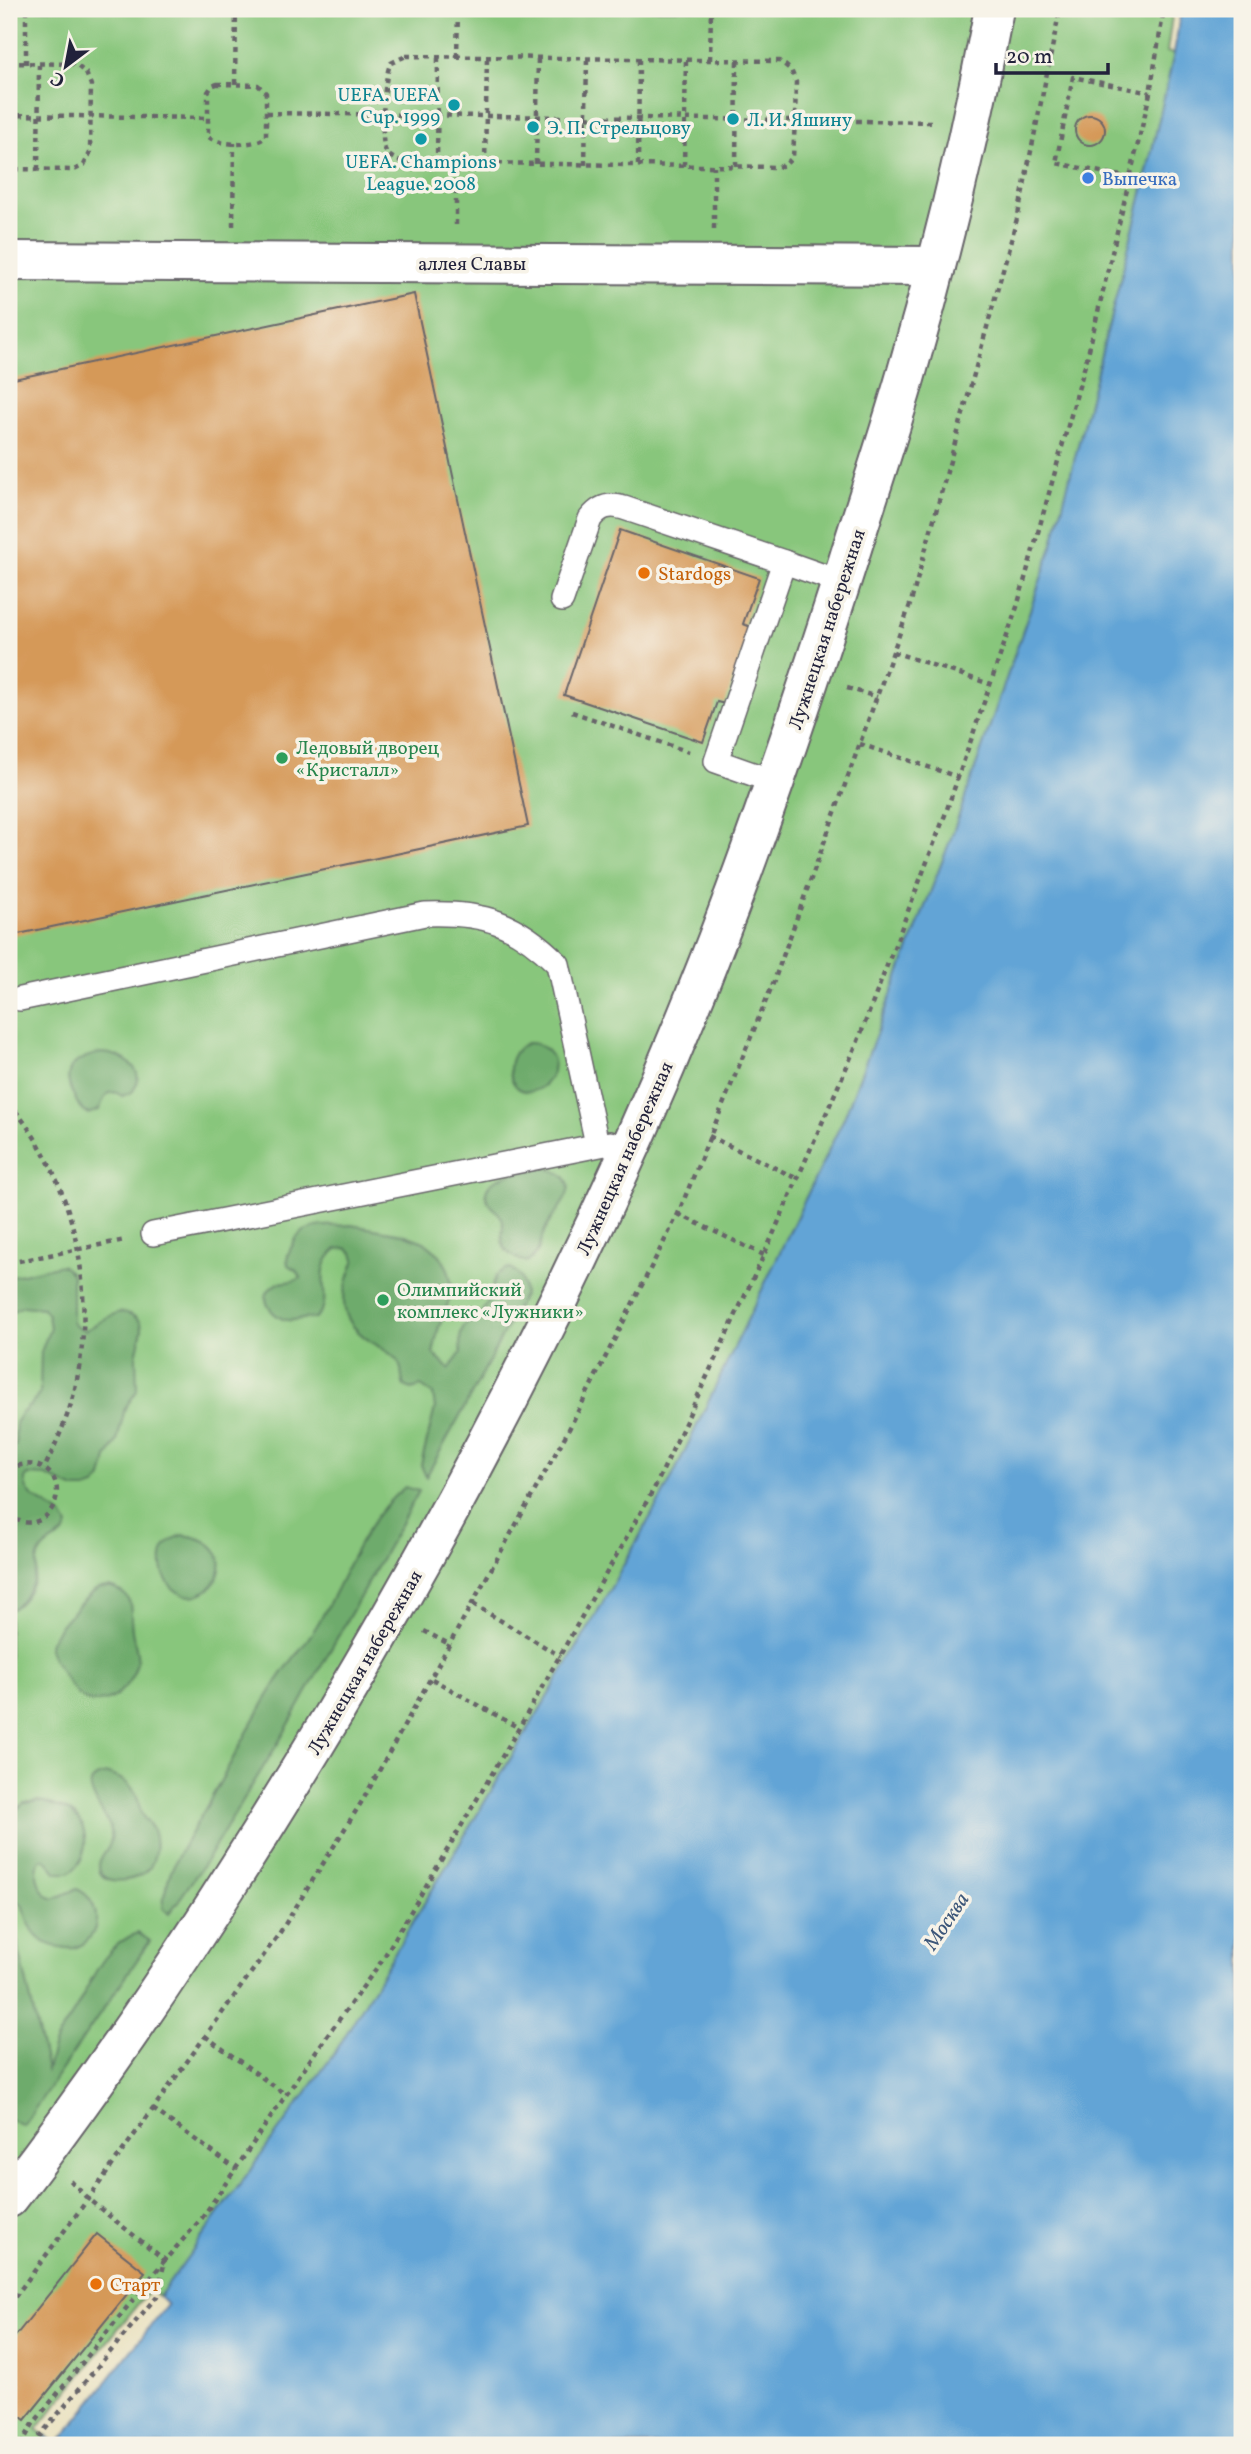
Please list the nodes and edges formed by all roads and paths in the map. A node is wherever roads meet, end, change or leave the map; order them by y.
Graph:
1 (26, 9) edge
2 (236, 9) edge
3 (458, 9) edge
4 (711, 9) edge
5 (994, 9) edge
6 (1164, 9) edge
7 (438, 57) junction
8 (457, 57) junction
9 (487, 57) junction
10 (538, 58) junction
11 (587, 58) junction
12 (639, 60) junction
13 (686, 60) junction
14 (710, 60) junction
15 (737, 61) junction
16 (9, 63) edge
17 (39, 63) junction
18 (26, 64) junction
19 (235, 85) junction
20 (1150, 93) junction
21 (266, 113) junction
22 (384, 114) junction
23 (9, 115) edge
24 (437, 115) junction
25 (39, 116) junction
26 (91, 116) junction
27 (486, 116) junction
28 (537, 117) junction
29 (586, 117) junction
30 (208, 118) junction
31 (638, 118) junction
32 (685, 119) junction
33 (736, 119) junction
34 (795, 120) junction
35 (945, 122) dead end
36 (234, 143) junction
37 (437, 163) junction
38 (456, 163) junction
39 (485, 163) junction
40 (536, 164) junction
41 (585, 165) junction
42 (638, 165) junction
43 (684, 166) junction
44 (714, 166) junction
45 (736, 166) junction
46 (9, 169) edge
47 (38, 170) junction
48 (1130, 178) junction
49 (9, 231) edge
50 (9, 261) edge
51 (233, 262) junction
52 (455, 263) junction
53 (713, 265) junction
54 (936, 267) junction
55 (784, 562) junction
56 (841, 582) junction
57 (562, 600) dead end
58 (893, 652) dead end
59 (990, 684) junction
60 (572, 712) dead end
61 (860, 744) dead end
62 (716, 761) junction
63 (958, 777) junction
64 (775, 782) junction
65 (20, 999) dead end
66 (9, 1103) edge
67 (709, 1136) dead end
68 (614, 1144) junction
69 (798, 1179) junction
70 (678, 1214) dead end
71 (153, 1234) joint
72 (78, 1249) junction
73 (764, 1255) junction
74 (9, 1263) edge
75 (44, 1469) junction
76 (9, 1471) edge
77 (10, 1518) edge
78 (473, 1604) dead end
79 (559, 1656) junction
80 (432, 1679) dead end
81 (519, 1728) junction
82 (205, 2036) dead end
83 (286, 2095) junction
84 (153, 2109) dead end
85 (43, 2154) junction
86 (236, 2169) junction
87 (9, 2198) edge
88 (165, 2260) junction
89 (9, 2440) edge
90 (14, 2445) edge
91 (21, 2445) edge
92 (32, 2445) edge

1 - 18 path
2 - 19 path
3 - 8 path
4 - 14 path
5 - 54 street, Лужнецкая набережная
6 - 20 path
7 - 8 path
7 - 22 path
7 - 24 path
8 - 9 path
9 - 10 path
9 - 27 path
10 - 11 path
10 - 28 path
11 - 12 path
11 - 29 path
12 - 13 path
12 - 31 path
13 - 14 path
13 - 32 path
14 - 15 path
15 - 33 path
15 - 34 path
16 - 18 path
17 - 18 path
17 - 25 path
17 - 26 path
19 - 21 path
19 - 30 path
20 - 48 path
20 - 48 path
21 - 22 path
21 - 36 path
22 - 24 path
22 - 37 path
23 - 25 path
24 - 27 path
24 - 37 path
25 - 26 path
25 - 47 path
26 - 30 path
26 - 47 path
27 - 28 path
27 - 39 path
28 - 29 path
28 - 40 path
29 - 31 path
29 - 41 path
30 - 36 path
31 - 32 path
31 - 42 path
32 - 33 path
32 - 43 path
33 - 34 path
33 - 45 path
34 - 35 path
34 - 45 path
36 - 51 path
37 - 38 path
38 - 39 path
38 - 52 path
39 - 40 path
40 - 41 path
41 - 42 path
42 - 43 path
43 - 44 path
44 - 45 path
44 - 53 path
46 - 47 path
46 - 49 path
48 - 59 path
50 - 51 street, аллея Славы
51 - 52 street, аллея Славы
52 - 53 street, аллея Славы
53 - 54 street, аллея Славы
54 - 56 street, Лужнецкая набережная
55 - 56 lane
55 - 57 lane
55 - 62 lane
56 - 64 street, Лужнецкая набережная
58 - 59 path
59 - 63 path
60 - 62 path
61 - 63 path
62 - 64 lane
63 - 69 path
64 - 68 street, Лужнецкая набережная
65 - 68 lane
66 - 72 path
67 - 69 path
68 - 71 lane
68 - 85 street, Лужнецкая набережная
69 - 73 path
70 - 73 path
71 - 72 path
72 - 74 path
72 - 75 path
73 - 79 path
75 - 76 path
75 - 77 path
78 - 79 path
79 - 81 path
80 - 81 path
81 - 83 path
82 - 83 path
83 - 86 path
84 - 86 path
85 - 87 street, Лужнецкая набережная
85 - 88 path
86 - 88 path
88 - 91 path
88 - 92 path
89 - 90 path

